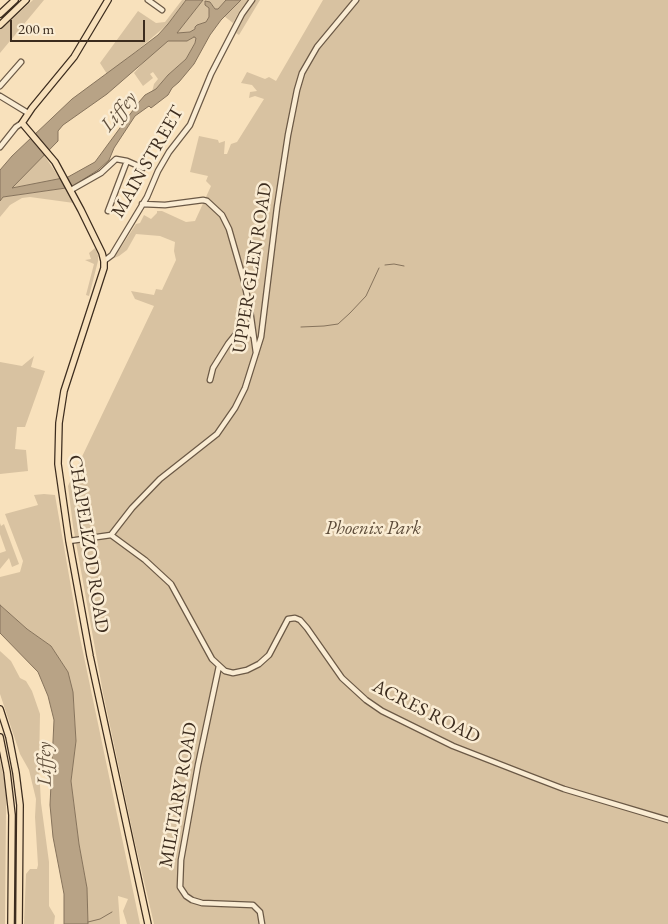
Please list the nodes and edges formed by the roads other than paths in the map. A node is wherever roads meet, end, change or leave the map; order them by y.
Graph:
1 (15, 0) edge
2 (26, 0) edge
3 (108, 0) edge
4 (148, 0) edge
5 (252, 0) edge
6 (356, 0) edge
7 (162, 10) dead end
8 (0, 14) edge
9 (0, 25) edge
10 (21, 62) dead end
11 (0, 86) edge
12 (0, 96) edge
13 (28, 113) junction
14 (22, 123) junction
15 (0, 147) edge
16 (127, 161) junction
17 (143, 168) dead end
18 (70, 189) junction
19 (142, 204) junction
20 (108, 211) dead end
21 (104, 260) junction
22 (253, 336) junction
23 (256, 354) junction
24 (210, 380) dead end
25 (111, 535) junction
26 (69, 542) junction
27 (219, 666) junction
28 (0, 709) edge
29 (0, 737) edge
30 (668, 820) edge
31 (11, 924) edge
32 (19, 924) edge
33 (148, 924) edge
34 (262, 924) edge

1 - 8 main road
2 - 9 main road
3 - 13 main road
4 - 7 street
5 - 19 street, MAIN STREET
6 - 23 street, UPPER GLEN ROAD
10 - 11 street
12 - 13 street
13 - 14 main road
14 - 15 street
14 - 18 main road
16 - 17 street
16 - 18 street
16 - 20 street
18 - 21 main road
19 - 21 street, MAIN STREET
19 - 22 street
21 - 26 main road, CHAPELIZOD ROAD
22 - 23 street
22 - 24 street
23 - 25 street, UPPER GLEN ROAD
25 - 26 street
25 - 27 street
26 - 33 main road, CHAPELIZOD ROAD
27 - 30 street, ACRES ROAD
27 - 34 street, MILITARY ROAD
28 - 32 main road
29 - 31 main road

